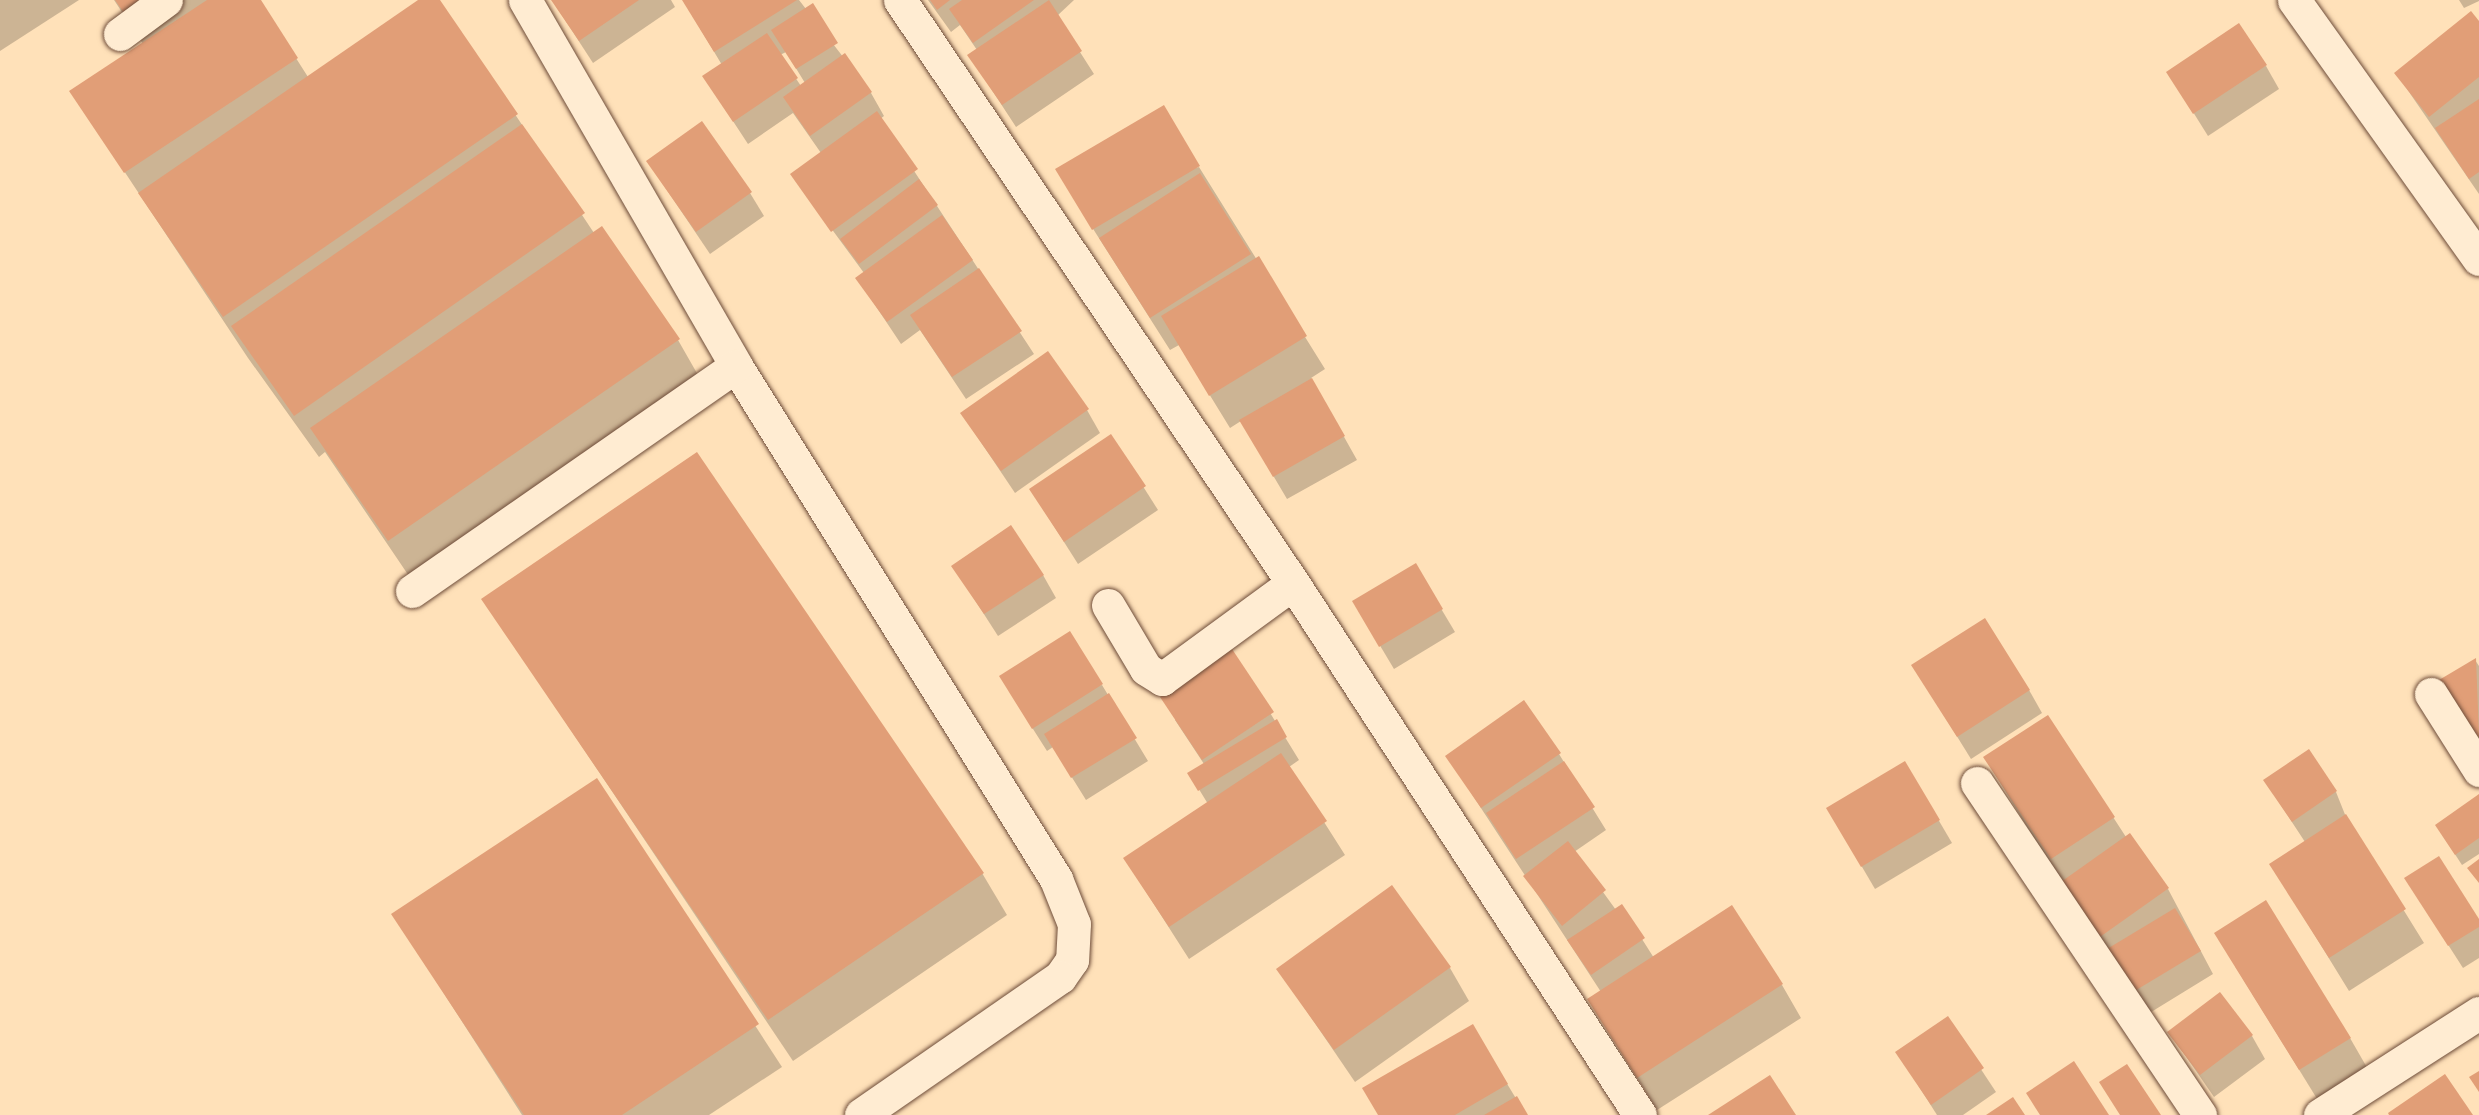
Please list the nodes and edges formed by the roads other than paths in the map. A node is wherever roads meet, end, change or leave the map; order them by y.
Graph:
1 (166, 0) edge
2 (525, 0) edge
3 (900, 0) edge
4 (2294, 0) edge
5 (120, 34) dead end
6 (2479, 259) edge
7 (736, 366) junction
8 (1293, 583) junction
9 (412, 591) dead end
10 (1108, 605) dead end
11 (2431, 694) dead end
12 (2479, 770) edge
13 (1977, 783) dead end
14 (2479, 1013) edge
15 (2338, 1110) edge
16 (861, 1115) edge
17 (1640, 1115) edge
18 (2200, 1115) edge

1 - 5 street
2 - 7 street
3 - 8 street
4 - 6 street
7 - 9 street
7 - 16 street
8 - 10 street
8 - 17 street
11 - 12 street
13 - 18 street
14 - 15 street

